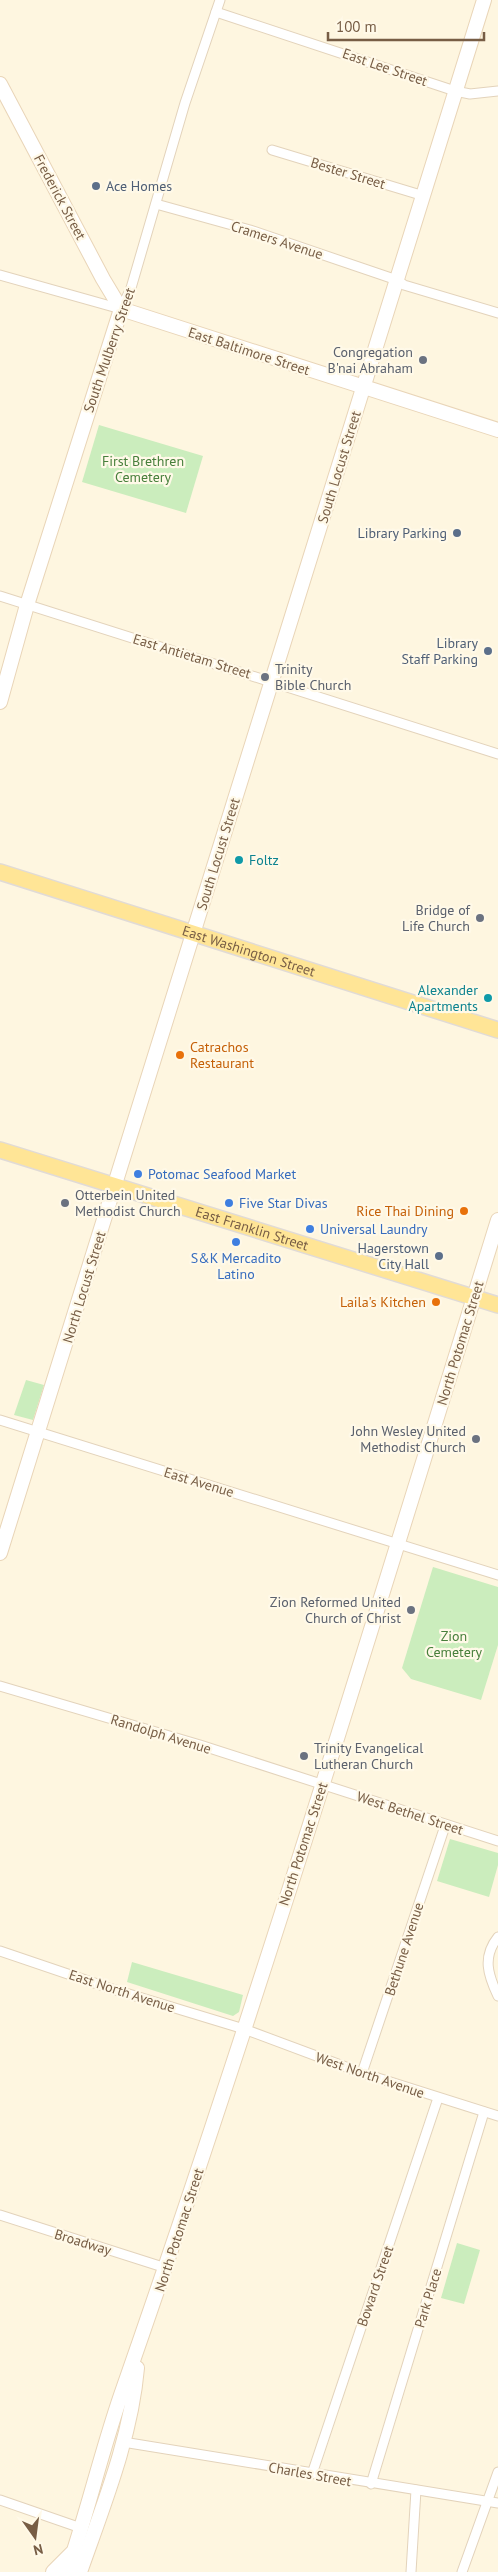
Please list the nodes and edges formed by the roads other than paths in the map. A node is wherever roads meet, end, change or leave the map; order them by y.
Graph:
1 (220, 0) edge
2 (484, 0) edge
3 (216, 12) junction
4 (0, 84) edge
5 (455, 91) junction
6 (498, 91) edge
7 (272, 150) dead end
8 (424, 196) junction
9 (156, 204) junction
10 (0, 275) edge
11 (397, 280) junction
12 (122, 309) junction
13 (498, 313) edge
14 (364, 388) junction
15 (498, 430) edge
16 (0, 596) edge
17 (27, 605) junction
18 (272, 681) junction
19 (0, 702) edge
20 (498, 754) edge
21 (0, 872) edge
22 (193, 934) junction
23 (498, 1030) edge
24 (0, 1150) edge
25 (115, 1185) junction
26 (498, 1220) edge
27 (474, 1297) junction
28 (498, 1305) edge
29 (0, 1420) edge
30 (38, 1432) junction
31 (398, 1544) junction
32 (0, 1553) edge
33 (498, 1575) edge
34 (0, 1686) edge
35 (322, 1784) junction
36 (445, 1826) junction
37 (498, 1841) edge
38 (498, 1937) edge
39 (0, 1951) edge
40 (498, 1996) edge
41 (244, 2029) junction
42 (362, 2073) junction
43 (438, 2098) junction
44 (484, 2112) junction
45 (498, 2116) edge
46 (0, 2215) edge
47 (166, 2268) junction
48 (138, 2352) junction
49 (123, 2442) junction
50 (498, 2472) edge
51 (312, 2474) junction
52 (371, 2484) junction
53 (416, 2490) junction
54 (0, 2500) edge
55 (488, 2501) junction
56 (498, 2503) edge
57 (87, 2531) junction
58 (74, 2550) junction
59 (53, 2572) edge
60 (67, 2572) edge
61 (80, 2572) edge
62 (411, 2572) edge
63 (462, 2572) edge

1 - 3 street, South Mulberry Street
2 - 5 main road, South Locust Street
3 - 5 street, East Lee Street
3 - 9 street, South Mulberry Street
4 - 12 main road, Frederick Street
5 - 6 street, East Lee Street
5 - 8 main road, South Locust Street
7 - 8 street, Bester Street
8 - 11 main road, South Locust Street
9 - 11 street, Cramers Avenue
9 - 12 street, South Mulberry Street
10 - 12 street, East Baltimore Street
11 - 13 street, Cramers Avenue
11 - 14 main road, South Locust Street
12 - 14 main road, East Baltimore Street
12 - 17 main road, South Mulberry Street
14 - 15 main road, East Baltimore Street
14 - 18 main road, South Locust Street
16 - 17 street, East Antietam Street
17 - 18 street, East Antietam Street
17 - 19 main road, South Mulberry Street
18 - 20 street, East Antietam Street
18 - 22 main road, South Locust Street
21 - 22 main road, East Washington Street
22 - 23 main road, East Washington Street
22 - 25 main road, North Locust Street
24 - 25 main road, East Franklin Street
25 - 27 main road, East Franklin Street
25 - 30 main road, North Locust Street
26 - 27 main road, North Potomac Street
27 - 28 main road, East Franklin Street
27 - 31 main road, North Potomac Street
29 - 30 street, East Avenue
30 - 31 street, East Avenue
30 - 32 main road, North Locust Street
31 - 33 street, East Avenue
31 - 35 main road, North Potomac Street
34 - 35 street, Randolph Avenue
35 - 36 street, West Bethel Street
35 - 41 main road, North Potomac Street
36 - 37 street, West Bethel Street
36 - 42 street, Bethune Avenue
38 - 40 street
39 - 41 street, East North Avenue
41 - 42 street, West North Avenue
41 - 47 main road, North Potomac Street
42 - 43 street, West North Avenue
43 - 44 street, West North Avenue
43 - 51 street, Boward Street
44 - 45 street, West North Avenue
44 - 52 street, Park Place
46 - 47 street, Broadway
47 - 48 main road, North Potomac Street
48 - 49 main road, North Potomac Street
48 - 57 main road, North Potomac Street
49 - 51 street, Charles Street
49 - 57 main road, North Potomac Street
50 - 55 street
51 - 52 street, Charles Street
52 - 53 street, Charles Street
53 - 55 street, Charles Street
53 - 62 street
54 - 57 street
55 - 56 street, Charles Street
55 - 63 street
57 - 58 main road
57 - 61 main road
58 - 59 main road
58 - 60 main road

